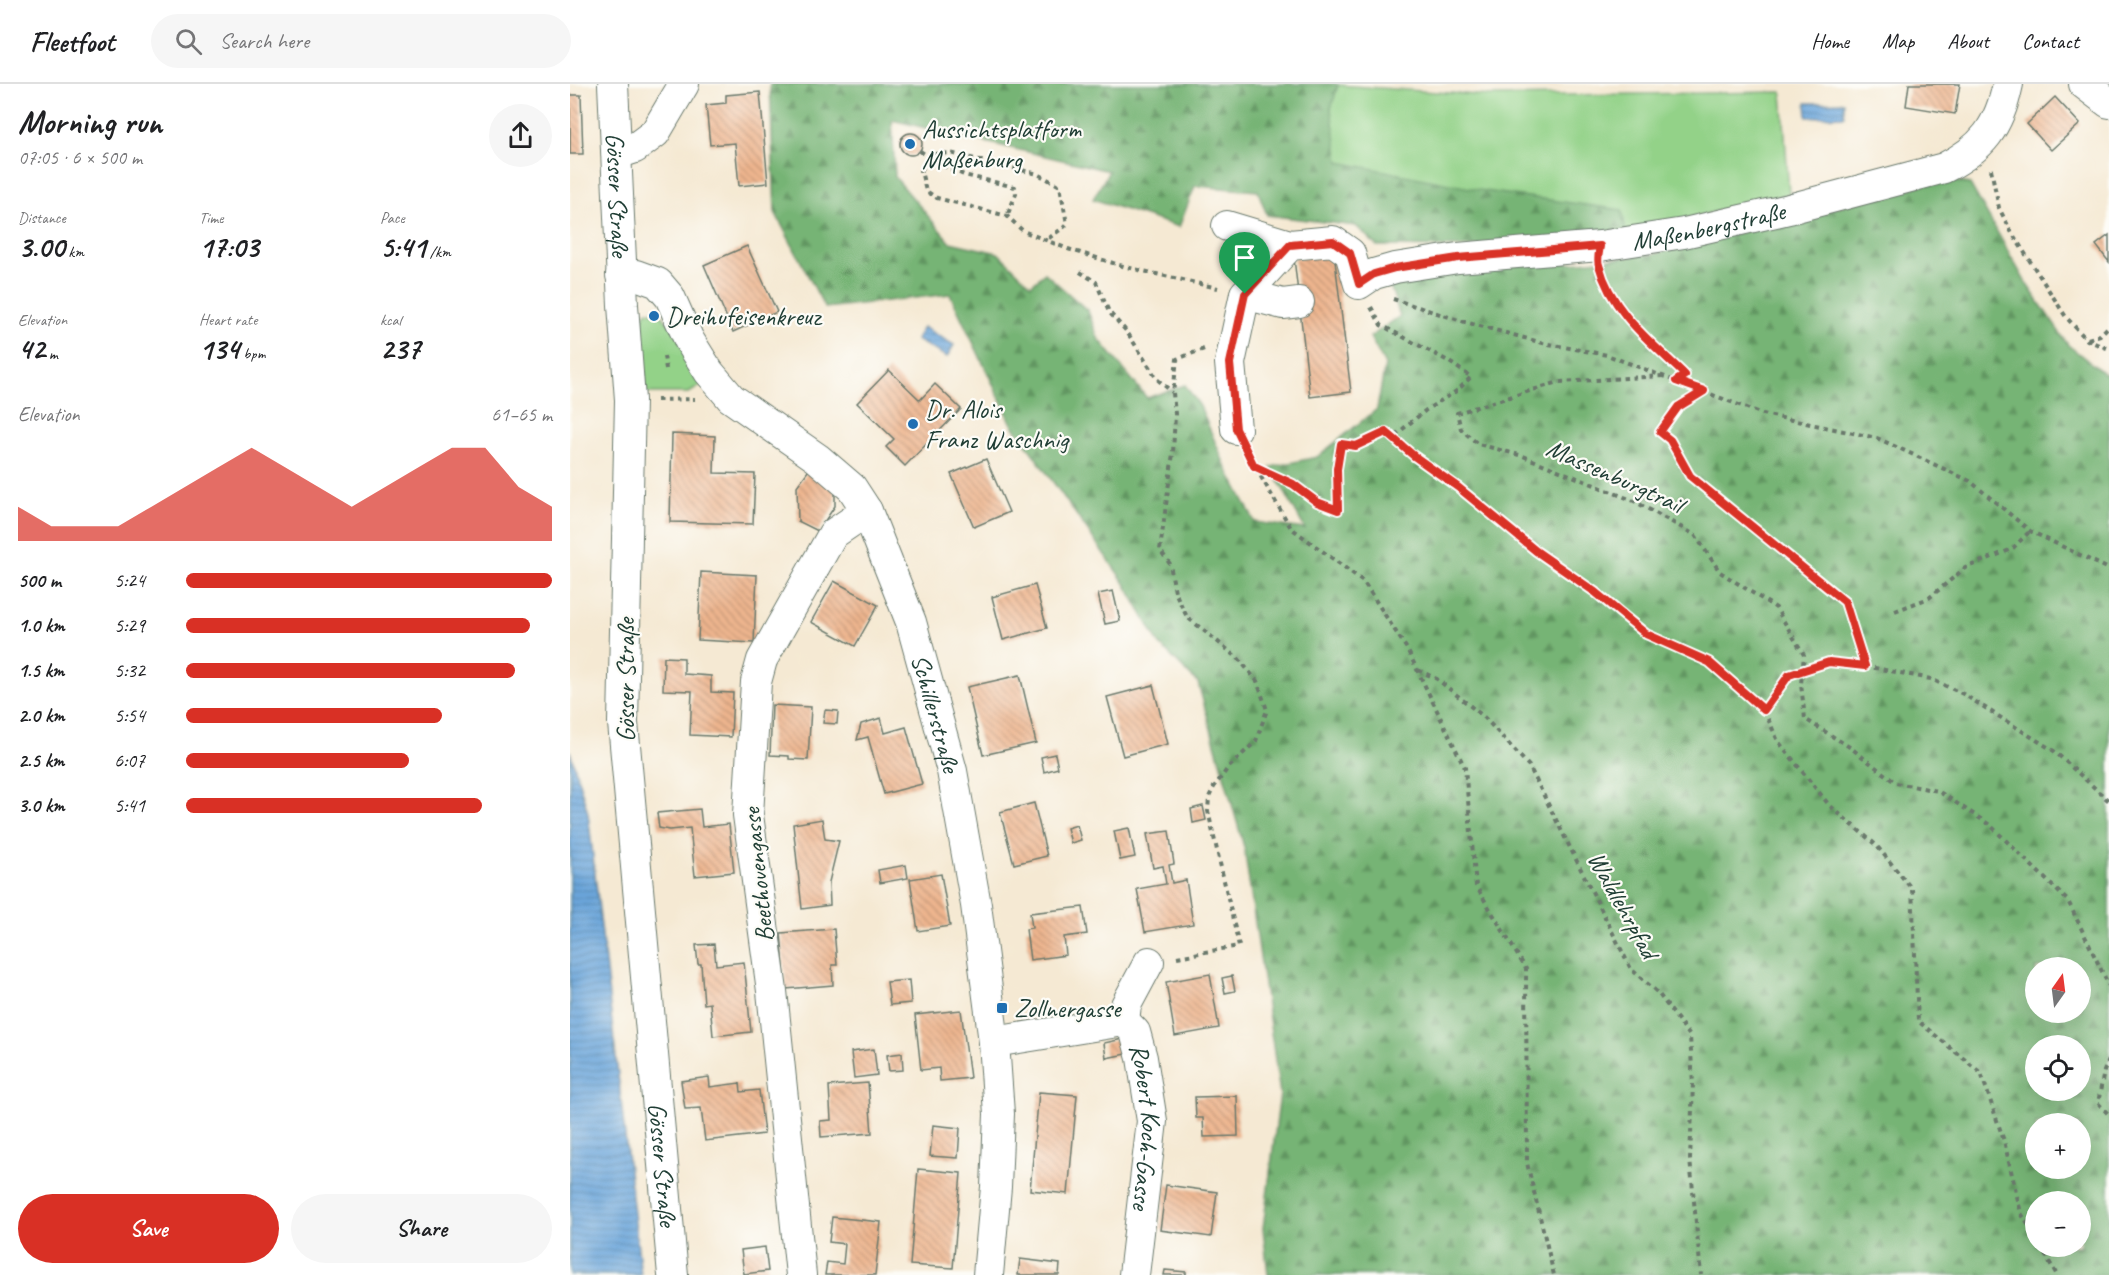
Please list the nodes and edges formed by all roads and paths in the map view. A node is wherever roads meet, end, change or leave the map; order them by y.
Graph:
1 (613, 84) edge
2 (684, 84) edge
3 (2008, 84) edge
4 (2084, 84) edge
5 (2109, 104) edge
6 (1983, 142) junction
7 (920, 152) dead end
8 (617, 154) junction
9 (934, 154) dead end
10 (928, 160) dead end
11 (1007, 216) junction
12 (1227, 226) dead end
13 (1046, 240) junction
14 (1290, 245) junction
15 (1600, 246) junction
16 (1080, 272) dead end
17 (621, 275) junction
18 (1360, 286) junction
19 (1245, 294) junction
20 (1299, 302) dead end
21 (2109, 326) edge
22 (2087, 340) junction
23 (1235, 342) junction
24 (2109, 349) edge
25 (1663, 376) junction
26 (1676, 381) junction
27 (1704, 391) junction
28 (1173, 393) junction
29 (731, 398) junction
30 (651, 400) dead end
31 (1236, 429) joint
32 (1386, 432) junction
33 (1254, 466) junction
34 (867, 512) junction
35 (2030, 531) junction
36 (2109, 569) edge
37 (1895, 611) dead end
38 (1865, 666) junction
39 (1418, 670) junction
40 (1764, 710) junction
41 (2109, 801) edge
42 (1149, 962) joint
43 (2109, 986) edge
44 (1124, 1021) junction
45 (994, 1042) junction
46 (2109, 1060) edge
47 (2109, 1115) edge
48 (2025, 1220) edge
49 (2046, 1257) edge
50 (673, 1275) edge
51 (801, 1275) edge
52 (988, 1275) edge
53 (1134, 1275) edge
54 (1554, 1275) edge
55 (1701, 1275) edge
56 (2057, 1275) edge

1 - 8 street, Gösser Straße
2 - 8 street
3 - 6 street, Maßenbergstraße
4 - 5 street
6 - 15 street, Maßenbergstraße
6 - 22 path
7 - 11 path
8 - 17 street, Gösser Straße
9 - 13 path
10 - 11 path
11 - 13 path
12 - 14 street
13 - 19 path
14 - 18 street
14 - 19 street
15 - 18 street, Maßenbergstraße
15 - 26 path
16 - 28 path
17 - 29 street, Schillerstraße
17 - 50 street, Gösser Straße
18 - 25 path
18 - 32 path
19 - 20 street
19 - 23 street
21 - 22 path
22 - 24 path
23 - 28 path
23 - 31 street
25 - 26 path
25 - 43 path, Massenburgtrail
26 - 27 path
27 - 35 path
27 - 38 path
28 - 42 path
29 - 30 path
29 - 34 street, Schillerstraße
31 - 33 path
32 - 33 path
32 - 40 path
33 - 39 path
34 - 45 street, Schillerstraße
34 - 51 street, Beethovengasse
35 - 36 path
35 - 37 path
38 - 40 path
38 - 41 path
39 - 54 path
39 - 55 path, Waldlehrpfad
40 - 48 path
42 - 44 street
44 - 45 street
44 - 53 street, Robert Koch-Gasse
45 - 52 street, Schillerstraße
46 - 47 path
49 - 56 path

